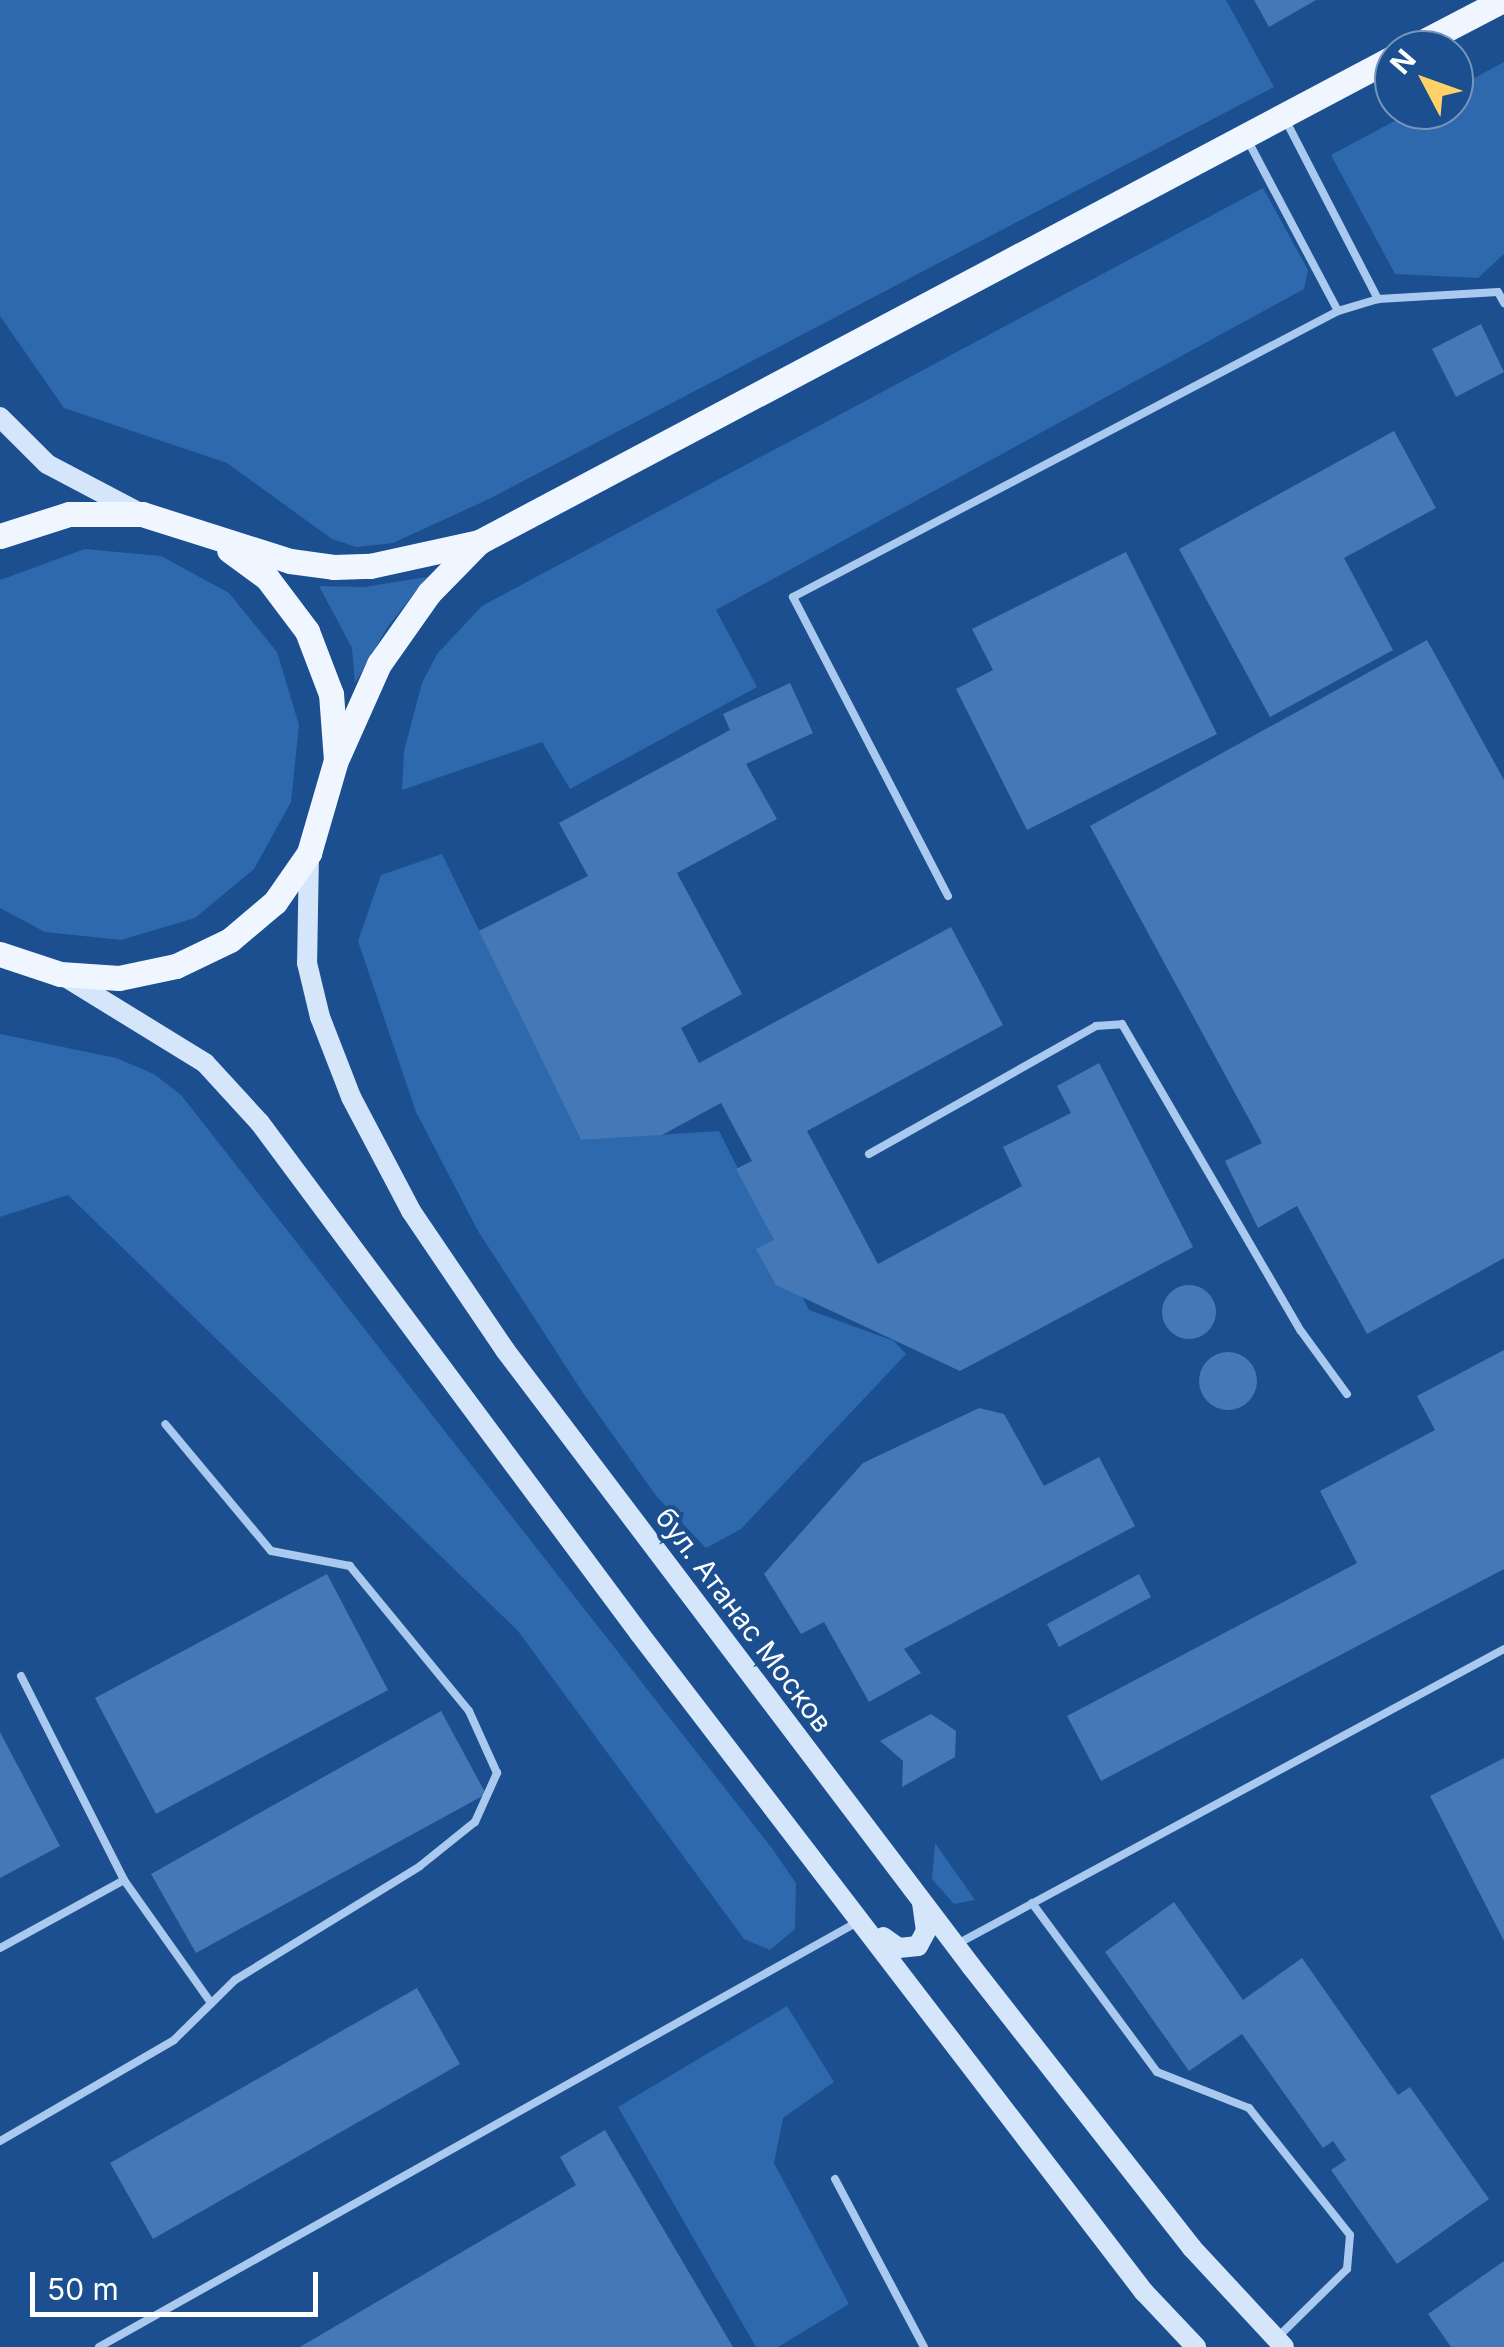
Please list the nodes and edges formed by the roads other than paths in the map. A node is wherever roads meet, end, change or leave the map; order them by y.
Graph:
1 (1503, 0) edge
2 (1445, 30) edge
3 (1374, 67) edge
4 (1283, 114) junction
5 (1245, 135) junction
6 (1378, 299) junction
7 (1504, 303) edge
8 (1338, 311) junction
9 (0, 417) edge
10 (142, 514) junction
11 (0, 536) edge
12 (213, 538) junction
13 (479, 542) junction
14 (336, 760) junction
15 (309, 854) junction
16 (948, 896) dead end
17 (0, 954) edge
18 (60, 974) junction
19 (869, 1154) dead end
20 (1347, 1394) dead end
21 (166, 1424) dead end
22 (1504, 1649) edge
23 (22, 1676) dead end
24 (124, 1880) junction
25 (922, 1900) junction
26 (1032, 1903) junction
27 (863, 1919) junction
28 (955, 1946) junction
29 (0, 1948) edge
30 (211, 2003) junction
31 (0, 2141) edge
32 (835, 2179) dead end
33 (1279, 2343) edge
34 (100, 2347) edge
35 (924, 2347) edge
36 (1196, 2347) edge

1 - 2 main road
3 - 4 main road
4 - 5 main road
4 - 6 lane
5 - 8 lane
5 - 13 main road
6 - 7 lane
6 - 8 lane
8 - 16 lane
9 - 10 main road
10 - 11 main road
10 - 12 main road
12 - 13 main road
12 - 14 main road
13 - 14 main road
14 - 15 main road
15 - 18 main road
15 - 25 main road, бул. Атанас Москов
17 - 18 main road
18 - 27 main road
19 - 20 lane
21 - 30 lane
22 - 26 lane
23 - 24 lane
24 - 29 lane
24 - 30 lane
25 - 27 main road
25 - 28 main road, бул. Атанас Москов
26 - 28 lane
26 - 33 lane
27 - 34 lane
27 - 36 main road
28 - 33 main road, бул. Атанас Москов
30 - 31 lane
32 - 35 lane

